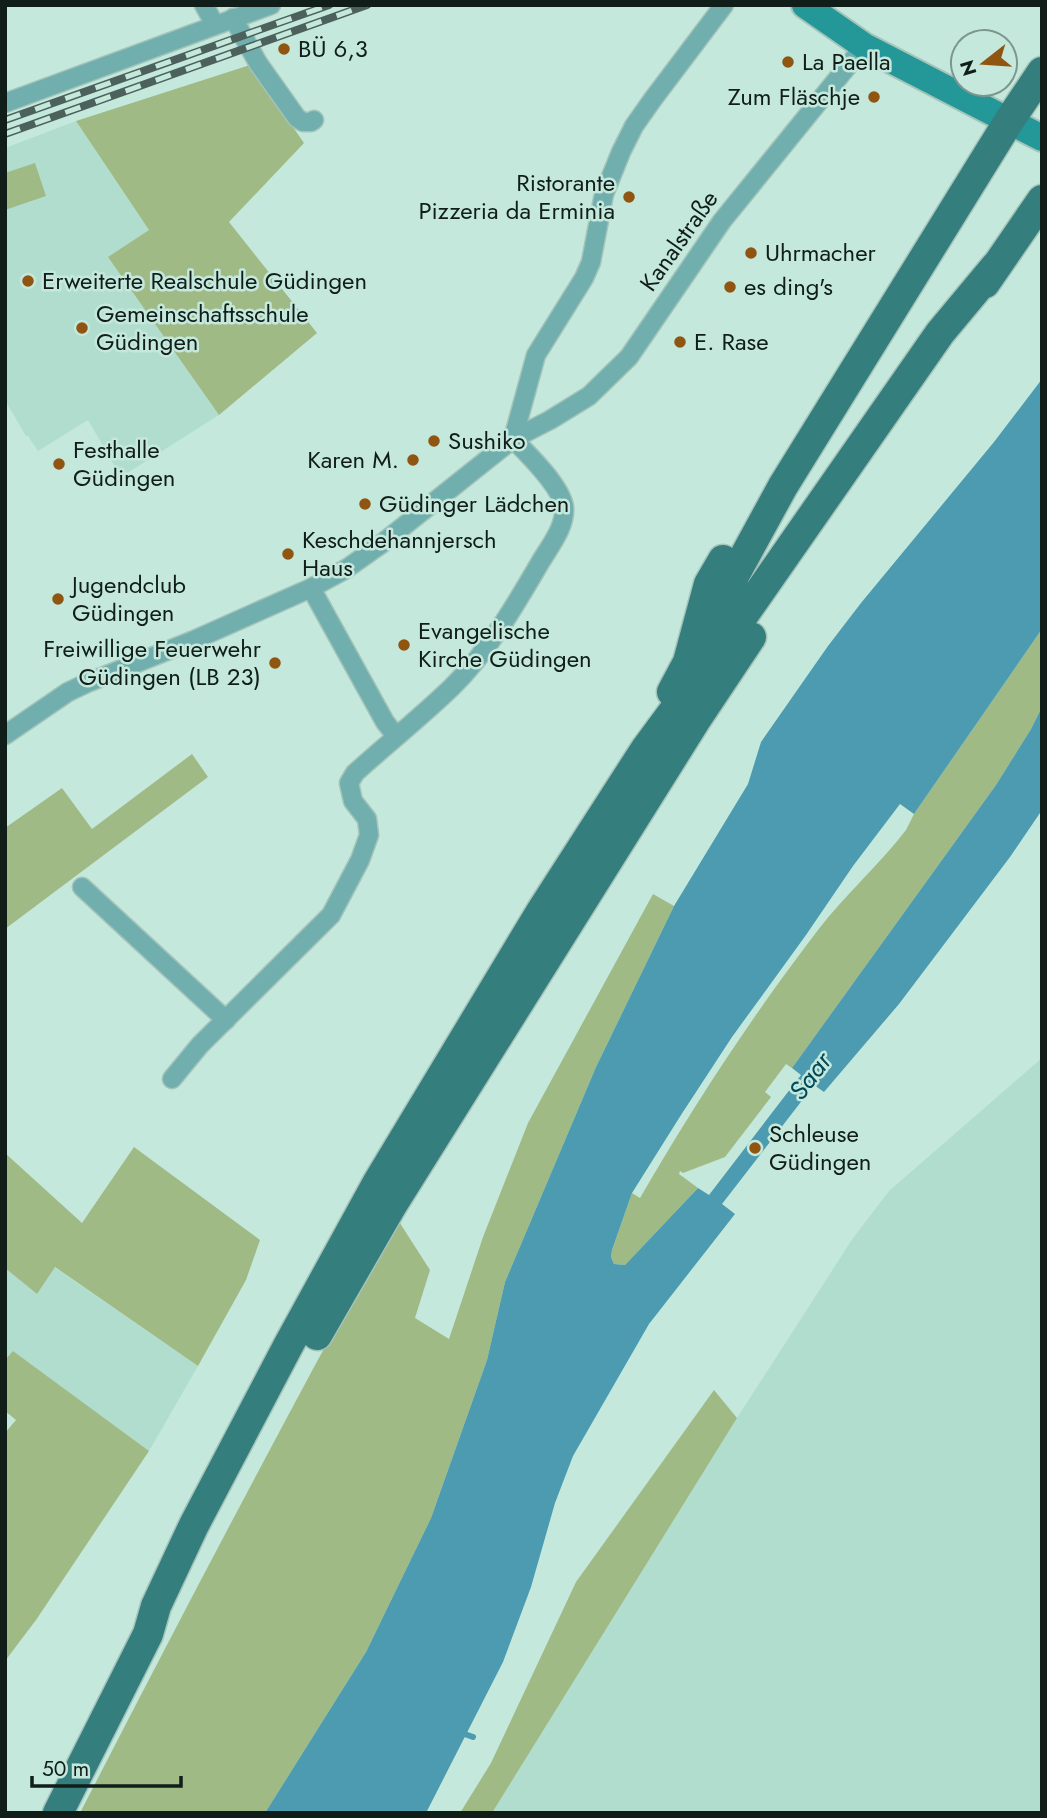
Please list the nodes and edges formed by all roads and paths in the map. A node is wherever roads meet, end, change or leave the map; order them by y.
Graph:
1 (204, 5) edge
2 (271, 5) edge
3 (724, 5) edge
4 (805, 5) edge
5 (233, 19) junction
6 (215, 25) junction
7 (864, 46) junction
8 (1042, 72) edge
9 (5, 103) edge
10 (314, 120) dead end
11 (1009, 121) junction
12 (1042, 138) edge
13 (1042, 200) edge
14 (995, 267) junction
15 (513, 439) junction
16 (783, 486) junction
17 (311, 588) junction
18 (724, 643) junction
19 (695, 721) junction
20 (5, 735) edge
21 (396, 736) junction
22 (645, 750) junction
23 (82, 887) dead end
24 (226, 1020) junction
25 (172, 1079) dead end
26 (148, 1634) junction
27 (58, 1813) edge

1 - 6 street
2 - 5 street
3 - 15 street
4 - 7 main road
5 - 6 street
5 - 10 street
6 - 9 street
7 - 11 main road
7 - 15 street, Kanalstraße
8 - 11 main road
11 - 12 main road
11 - 16 main road
13 - 14 main road
14 - 18 main road
14 - 19 main road
15 - 17 street, Kanalstraße
15 - 21 street
16 - 18 main road
16 - 22 main road
17 - 20 street, Kanalstraße
17 - 21 street
18 - 19 main road
18 - 22 main road
19 - 26 main road
21 - 24 street
22 - 26 main road
23 - 24 street
24 - 25 street
26 - 27 main road

